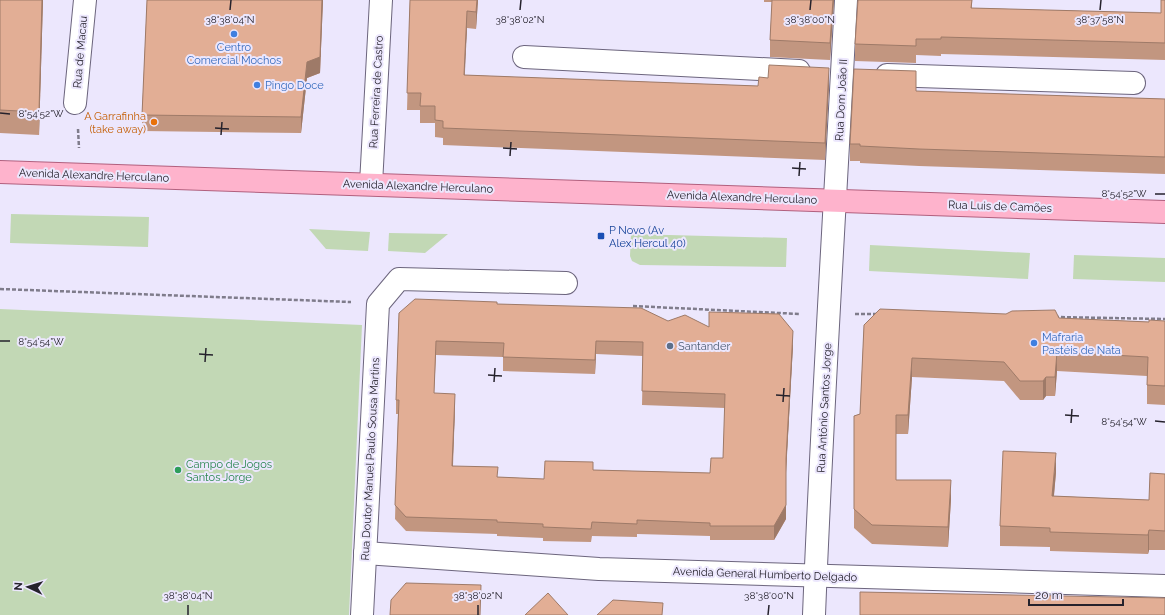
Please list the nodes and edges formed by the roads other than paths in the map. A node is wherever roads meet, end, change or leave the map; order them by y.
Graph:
1 (85, 0) edge
2 (381, 0) edge
3 (846, 0) edge
4 (524, 57) dead end
5 (842, 73) junction
6 (1134, 83) dead end
7 (75, 103) road end
8 (0, 172) edge
9 (371, 184) junction
10 (836, 200) junction
11 (1165, 212) edge
12 (566, 283) dead end
13 (365, 553) junction
14 (815, 576) junction
15 (1165, 586) edge
16 (362, 615) edge
17 (814, 615) edge

1 - 7 street, Rua de Macau
2 - 9 street, Rua Ferreira de Castro
3 - 5 street, Rua Dom João II
4 - 5 street
5 - 6 street
5 - 10 street, Rua Dom João II
8 - 9 main road, Avenida Alexandre Herculano
9 - 10 main road, Avenida Alexandre Herculano
10 - 11 main road, Rua Luis de Camões
10 - 14 street, Rua António Santos Jorge
12 - 13 street, Rua Doutor Manuel Paulo Sousa Martins
13 - 14 street, Avenida General Humberto Delgado
13 - 16 street, Rua Doutor Manuel Paulo Sousa Martins
14 - 15 street, Avenida General Humberto Delgado
14 - 17 street, Rua António Santos Jorge

